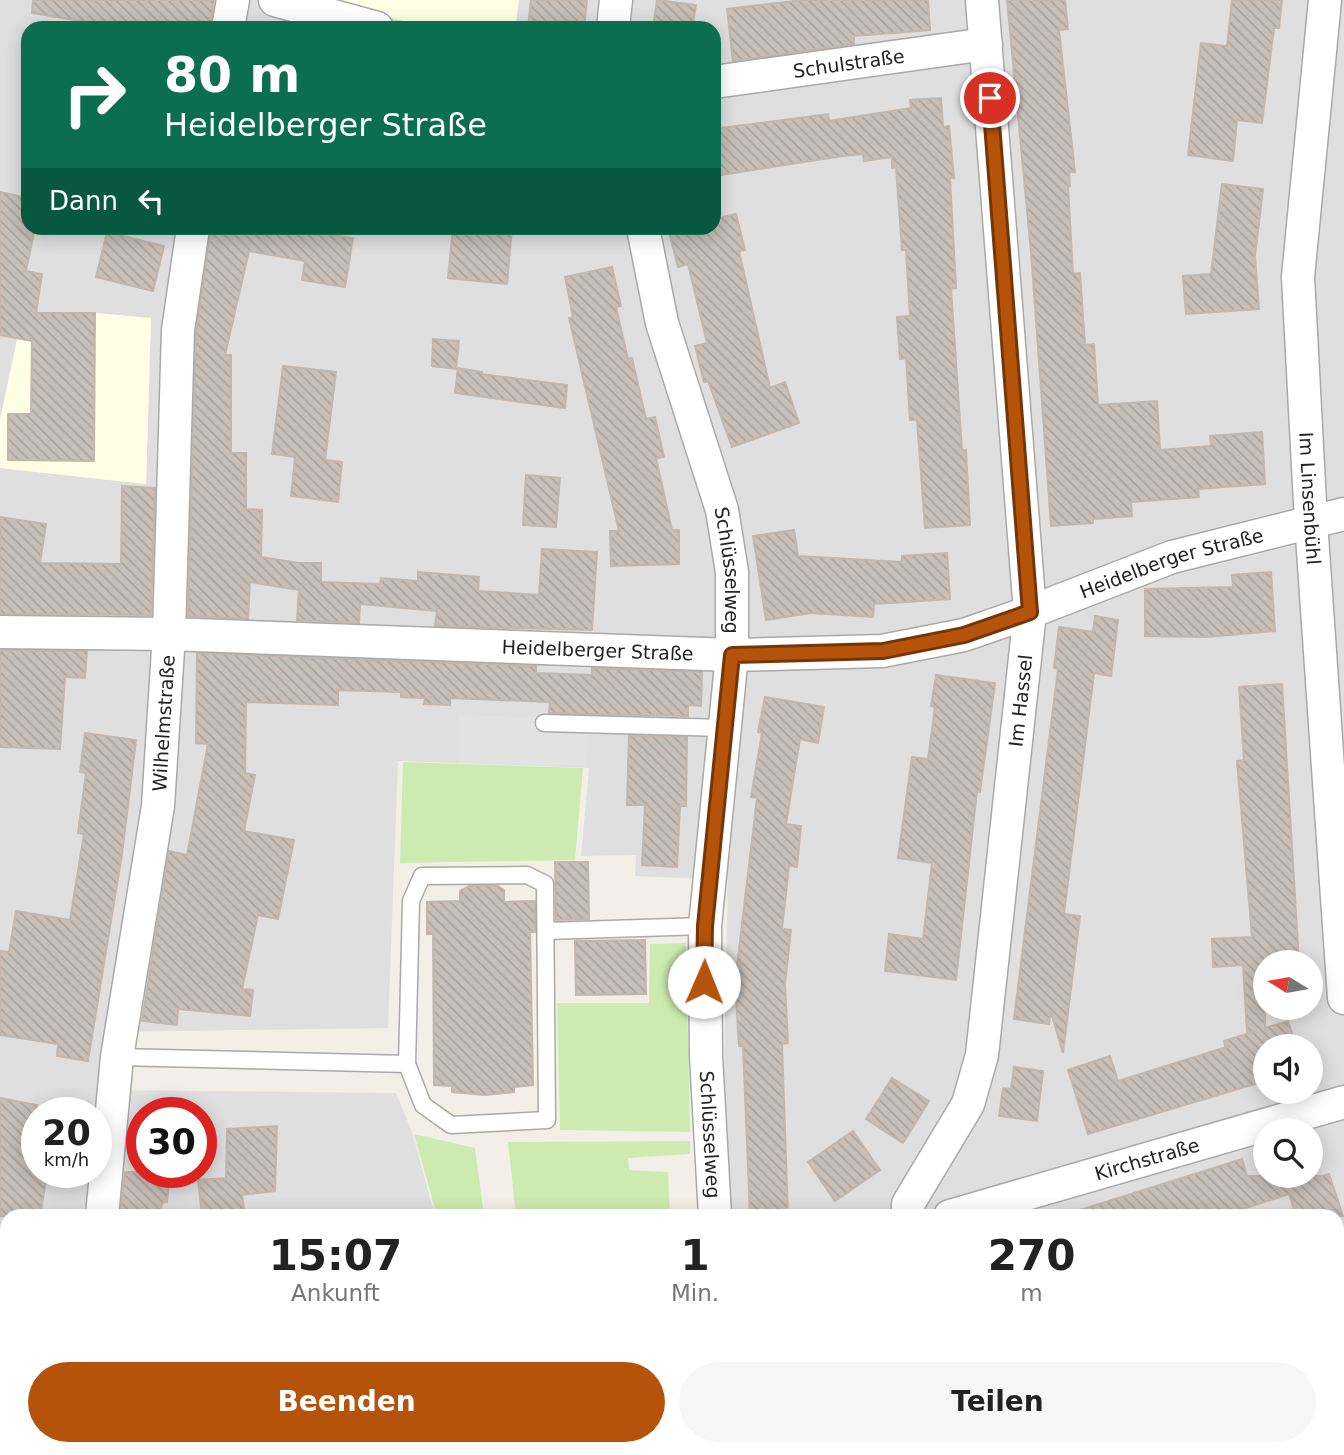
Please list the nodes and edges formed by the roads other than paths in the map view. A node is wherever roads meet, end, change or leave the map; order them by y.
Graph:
1 (233, 0) edge
2 (275, 0) edge
3 (616, 0) edge
4 (982, 0) edge
5 (1325, 0) edge
6 (229, 21) edge
7 (352, 21) edge
8 (614, 21) edge
9 (986, 44) junction
10 (721, 81) edge
11 (192, 235) edge
12 (644, 235) edge
13 (1344, 514) edge
14 (1311, 522) junction
15 (1030, 612) junction
16 (0, 632) edge
17 (169, 634) junction
18 (732, 655) junction
19 (544, 723) dead end
20 (725, 728) junction
21 (705, 926) junction
22 (546, 931) junction
23 (1344, 998) edge
24 (117, 1057) junction
25 (407, 1064) junction
26 (1344, 1102) edge
27 (103, 1209) edge
28 (715, 1209) edge
29 (908, 1209) edge
30 (974, 1209) edge

1 - 6 street
2 - 7 street
3 - 8 street
4 - 9 street, Im Hassel
5 - 14 street, Im Linsenbühl
9 - 10 street, Schulstraße
9 - 15 street, Im Hassel
11 - 17 street, Wilhelmstraße
12 - 18 street, Schlüsselweg
13 - 14 street, Heidelberger Straße
14 - 15 street, Heidelberger Straße
14 - 23 street, Im Linsenbühl
15 - 18 street, Heidelberger Straße
15 - 29 street, Im Hassel
16 - 17 street, Heidelberger Straße
17 - 18 street, Heidelberger Straße
17 - 24 street, Wilhelmstraße
18 - 20 street, Schlüsselweg
19 - 20 lane
20 - 21 street, Schlüsselweg
21 - 22 lane
21 - 28 street, Schlüsselweg
22 - 25 lane
22 - 25 lane
24 - 25 lane
24 - 27 street, Wilhelmstraße
26 - 30 street, Kirchstraße

